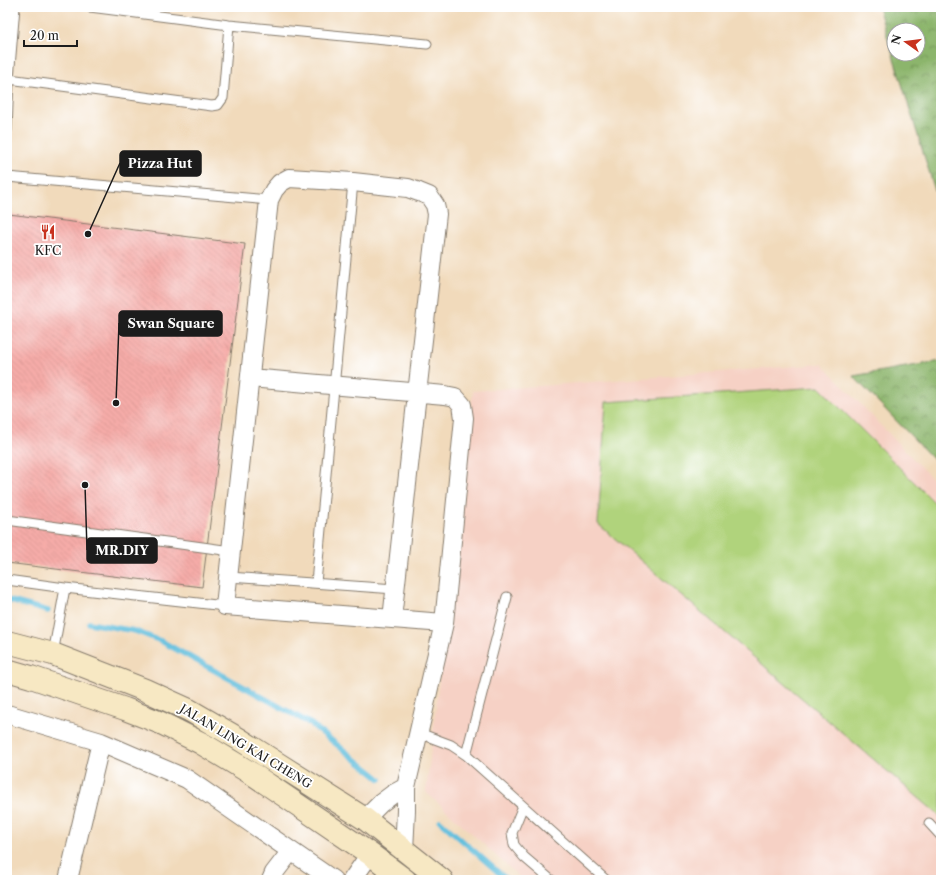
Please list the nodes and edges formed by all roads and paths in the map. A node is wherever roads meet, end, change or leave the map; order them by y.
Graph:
1 (14, 7) edge
2 (90, 7) edge
3 (228, 25) junction
4 (427, 44) dead end
5 (9, 60) edge
6 (9, 79) junction
7 (7, 130) edge
8 (7, 178) edge
9 (353, 182) junction
10 (269, 200) junction
11 (250, 378) junction
12 (334, 386) junction
13 (416, 392) junction
14 (7, 520) edge
15 (232, 551) junction
16 (228, 577) junction
17 (7, 580) edge
18 (316, 584) junction
19 (65, 588) junction
20 (395, 589) junction
21 (507, 597) dead end
22 (225, 606) junction
23 (392, 619) junction
24 (444, 623) junction
25 (7, 642) edge
26 (53, 654) junction
27 (7, 670) edge
28 (7, 714) edge
29 (419, 733) junction
30 (101, 742) junction
31 (466, 754) junction
32 (406, 787) junction
33 (523, 806) junction
34 (365, 819) junction
35 (929, 823) dead end
36 (941, 836) edge
37 (404, 850) junction
38 (291, 852) junction
39 (370, 854) junction
40 (68, 880) edge
41 (271, 880) edge
42 (333, 880) edge
43 (352, 880) edge
44 (405, 880) edge
45 (442, 880) edge
46 (551, 880) edge
47 (606, 880) edge

1 - 5 lane
2 - 3 lane
3 - 4 lane
3 - 6 lane
5 - 6 lane
6 - 7 lane
8 - 10 lane
9 - 10 street
9 - 12 lane
9 - 13 street
10 - 11 street
11 - 12 street
11 - 15 street
12 - 13 street
12 - 18 lane
13 - 20 street
13 - 24 street
14 - 15 lane
15 - 16 street
16 - 18 lane
16 - 22 street
17 - 19 lane
18 - 20 lane
19 - 22 lane
19 - 26 lane
20 - 23 street
21 - 31 lane
22 - 23 street
23 - 24 street
24 - 29 street
25 - 26 street, JALAN LING KAI CHENG
26 - 34 street, JALAN LING KAI CHENG
27 - 39 street, JALAN LING KAI CHENG
28 - 30 street
29 - 31 lane
29 - 32 street
30 - 38 street
30 - 40 street
31 - 33 lane
32 - 34 street
32 - 37 street
33 - 46 lane
33 - 47 lane
34 - 37 street, JALAN LING KAI CHENG
35 - 36 lane
37 - 45 street, JALAN LING KAI CHENG
38 - 41 street
38 - 42 street
39 - 43 street
39 - 44 street, JALAN LING KAI CHENG

